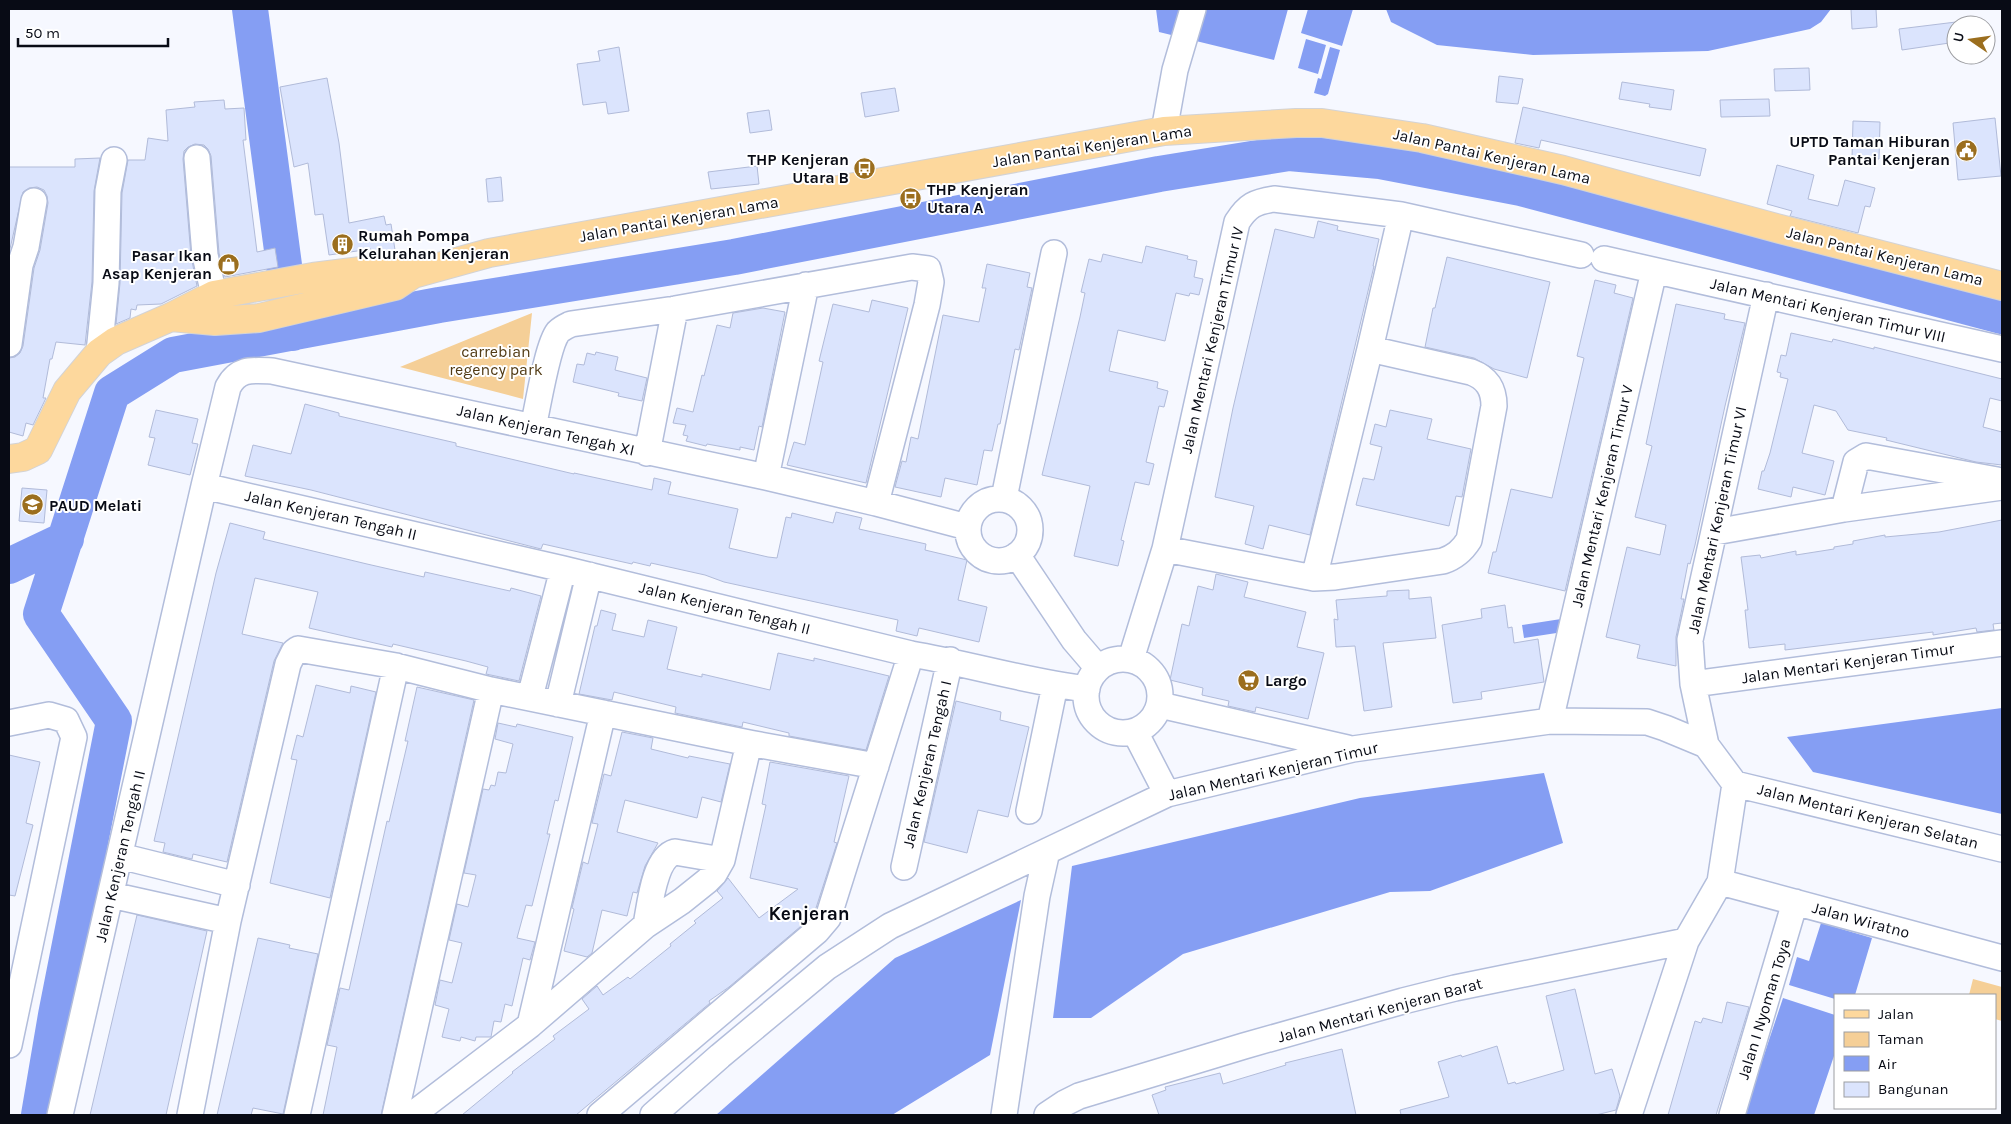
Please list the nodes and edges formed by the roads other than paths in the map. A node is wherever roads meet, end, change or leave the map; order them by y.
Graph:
1 (1193, 9) edge
2 (1164, 131) junction
3 (197, 158) dead end
4 (114, 160) dead end
5 (34, 201) dead end
6 (1401, 215) junction
7 (1054, 253) dead end
8 (1654, 271) junction
9 (414, 274) junction
10 (806, 285) junction
11 (2002, 286) edge
12 (214, 294) junction
13 (1766, 295) junction
14 (675, 309) junction
15 (171, 317) junction
16 (9, 344) edge
17 (1370, 349) junction
18 (2002, 349) edge
19 (99, 353) junction
20 (533, 427) junction
21 (647, 453) junction
22 (9, 459) edge
23 (766, 477) junction
24 (2002, 481) edge
25 (204, 486) junction
26 (2002, 486) edge
27 (1004, 498) junction
28 (876, 503) junction
29 (1844, 509) junction
30 (968, 527) junction
31 (1715, 532) junction
32 (1165, 549) junction
33 (1017, 555) junction
34 (563, 569) junction
35 (588, 575) junction
36 (1314, 578) junction
37 (2002, 643) edge
38 (911, 654) junction
39 (1131, 659) junction
40 (950, 660) junction
41 (396, 666) junction
42 (1092, 679) junction
43 (1693, 684) junction
44 (1055, 685) junction
45 (491, 690) junction
46 (530, 697) junction
47 (558, 704) junction
48 (1160, 705) junction
49 (603, 713) junction
50 (1550, 721) junction
51 (9, 723) edge
52 (1135, 732) junction
53 (749, 743) junction
54 (1706, 745) junction
55 (1353, 749) junction
56 (876, 766) junction
57 (1735, 784) junction
58 (1167, 794) junction
59 (1029, 811) dead end
60 (2002, 849) edge
61 (1047, 851) junction
62 (120, 856) junction
63 (722, 860) junction
64 (904, 867) dead end
65 (1720, 882) junction
66 (237, 885) junction
67 (111, 895) junction
68 (1795, 902) junction
69 (228, 921) junction
70 (646, 925) junction
71 (1686, 941) junction
72 (2002, 958) edge
73 (530, 1025) junction
74 (9, 1045) edge
75 (60, 1115) edge
76 (190, 1115) edge
77 (297, 1115) edge
78 (395, 1115) edge
79 (412, 1115) edge
80 (600, 1115) edge
81 (653, 1115) edge
82 (1004, 1115) edge
83 (1047, 1115) edge
84 (1629, 1115) edge
85 (1732, 1115) edge

1 - 2 street
2 - 9 main road, Jalan Pantai Kenjeran Lama
2 - 11 main road, Jalan Pantai Kenjeran Lama
3 - 12 street
4 - 19 street
5 - 16 street
6 - 8 street, Jalan Mentari Kenjeran Timur IV
6 - 17 street
6 - 32 street, Jalan Mentari Kenjeran Timur IV
7 - 27 street
8 - 13 street, Jalan Mentari Kenjeran Timur VIII
8 - 50 street, Jalan Mentari Kenjeran Timur V
9 - 12 main road, Jalan Pantai Kenjeran Lama
9 - 15 main road, Jalan Pantai Kenjeran Lama
10 - 14 street
10 - 23 street
10 - 28 street
12 - 15 main road, Jalan Pantai Kenjeran Lama
13 - 18 street, Jalan Mentari Kenjeran Timur VIII
13 - 31 street, Jalan Mentari Kenjeran Timur VI
14 - 20 street
14 - 21 street
15 - 19 main road, Jalan Pantai Kenjeran Lama
17 - 36 street
17 - 36 street
19 - 22 main road, Jalan Pantai Kenjeran Lama
20 - 21 street, Jalan Kenjeran Tengah XI
20 - 25 street, Jalan Kenjeran Tengah XI
21 - 23 street, Jalan Kenjeran Tengah XI
23 - 28 street, Jalan Kenjeran Tengah XI
24 - 29 street
25 - 34 street, Jalan Kenjeran Tengah II
25 - 62 street, Jalan Kenjeran Tengah II
26 - 29 street
27 - 30 street
27 - 33 street
28 - 30 street, Jalan Kenjeran Tengah XI
29 - 31 street
30 - 33 street
31 - 43 street, Jalan Mentari Kenjeran Timur VI
32 - 36 street
32 - 39 street, Jalan Mentari Kenjeran Timur IV
33 - 42 street
34 - 35 street, Jalan Kenjeran Tengah II
34 - 46 street
35 - 38 street, Jalan Kenjeran Tengah II
35 - 47 street
37 - 43 street, Jalan Mentari Kenjeran Timur
38 - 40 street, Jalan Kenjeran Tengah II
38 - 56 street
39 - 42 street
39 - 48 street
40 - 44 street, Jalan Kenjeran Tengah II
40 - 64 street, Jalan Kenjeran Tengah I
41 - 45 street
41 - 66 street
41 - 77 street
42 - 44 street, Jalan Kenjeran Tengah II
42 - 52 street
43 - 54 street, Jalan Mentari Kenjeran Timur VI
44 - 59 street
45 - 46 street
45 - 78 street
46 - 47 street
47 - 49 street
48 - 52 street
48 - 55 street
49 - 53 street
49 - 73 street
50 - 54 street, Jalan Mentari Kenjeran Timur
50 - 55 street, Jalan Mentari Kenjeran Timur
51 - 74 street
52 - 58 street
53 - 56 street
53 - 63 street
54 - 57 street, Jalan Mentari Kenjeran Timur
55 - 58 street, Jalan Mentari Kenjeran Timur
56 - 80 street
57 - 60 street, Jalan Mentari Kenjeran Selatan
57 - 65 street
58 - 61 street, Jalan Mentari Kenjeran Timur
61 - 81 street, Jalan Mentari Kenjeran Timur
61 - 82 street
62 - 66 street
62 - 67 street, Jalan Kenjeran Tengah II
63 - 70 street
63 - 70 street
65 - 68 street, Jalan Wiratno
65 - 71 street
66 - 69 street
67 - 69 street
67 - 75 street, Jalan Kenjeran Tengah II
68 - 72 street, Jalan Wiratno
68 - 85 street, Jalan I Nyoman Toya
69 - 76 street
70 - 73 street
71 - 83 street, Jalan Mentari Kenjeran Barat
71 - 84 street
73 - 79 street

